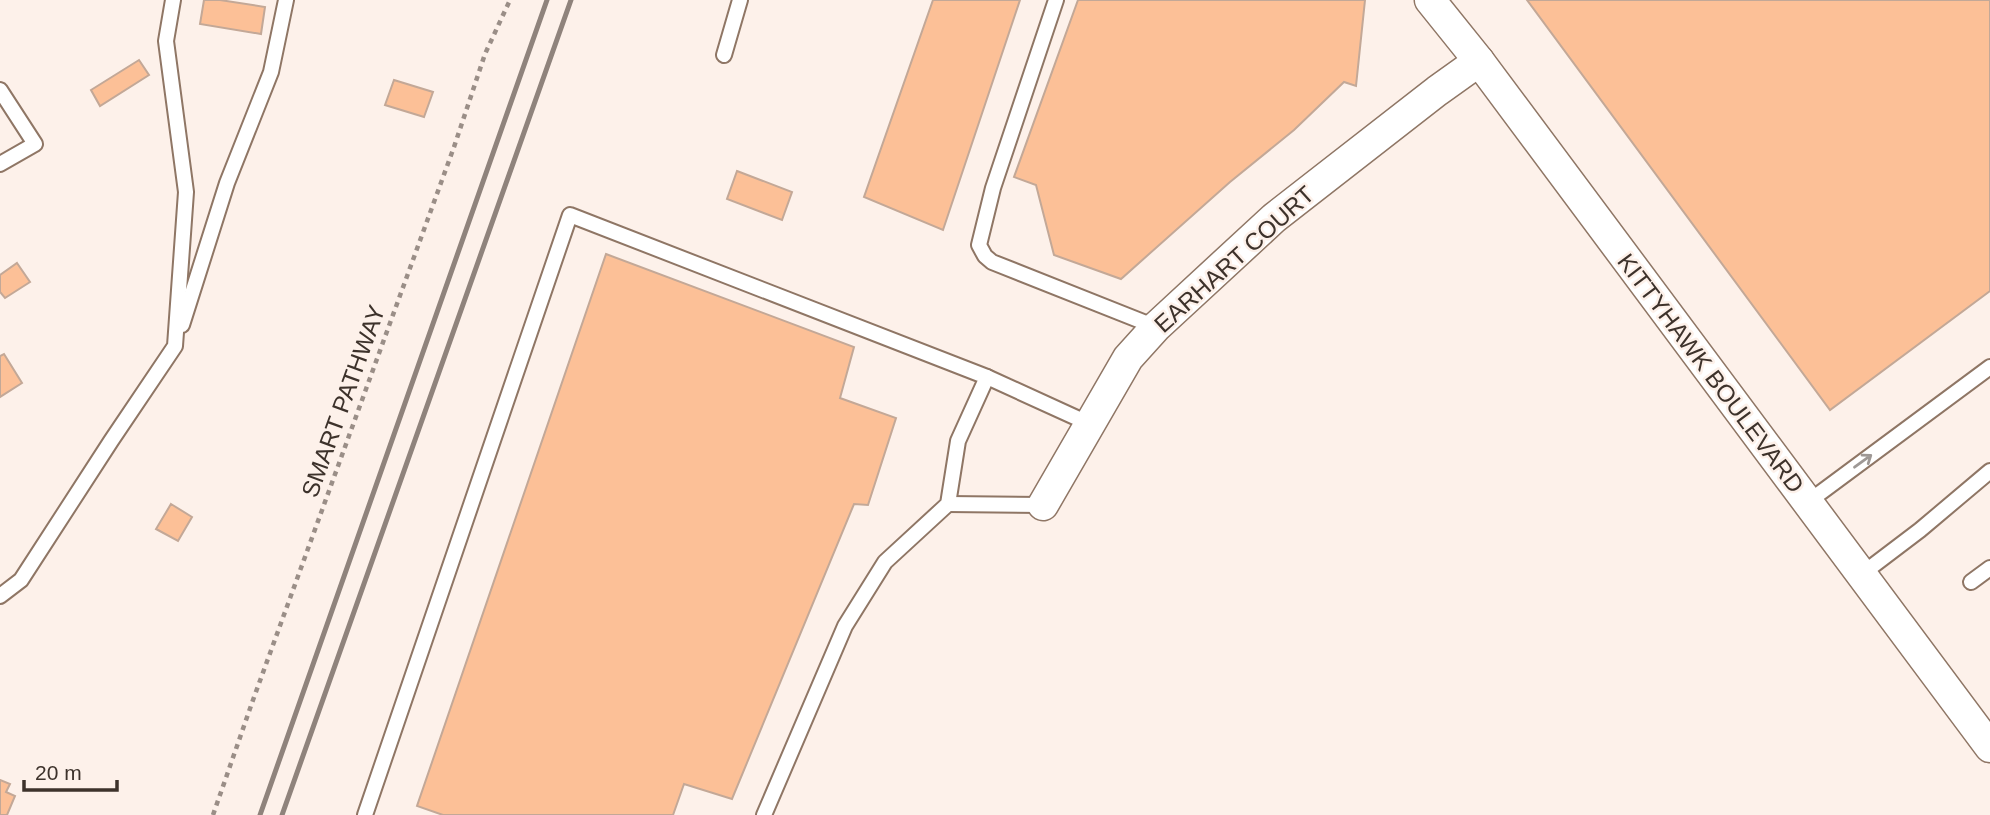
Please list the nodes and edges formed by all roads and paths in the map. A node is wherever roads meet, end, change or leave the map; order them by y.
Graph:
1 (173, 0) edge
2 (286, 0) edge
3 (510, 0) edge
4 (740, 0) edge
5 (1056, 0) edge
6 (1430, 0) edge
7 (724, 55) dead end
8 (1479, 61) junction
9 (0, 90) edge
10 (0, 164) edge
11 (1156, 327) junction
12 (175, 346) junction
13 (1990, 367) edge
14 (987, 377) junction
15 (1090, 424) junction
16 (1990, 471) edge
17 (1808, 502) junction
18 (948, 504) junction
19 (1043, 505) joint
20 (1990, 568) edge
21 (1862, 574) junction
22 (1971, 582) dead end
23 (0, 596) edge
24 (1990, 747) edge
25 (213, 815) edge
26 (365, 815) edge
27 (764, 815) edge

1 - 12 lane
2 - 12 lane
3 - 25 path, SMART PATHWAY
4 - 7 lane
5 - 11 lane
6 - 8 street, KITTYHAWK BOULEVARD
8 - 11 street, EARHART COURT
8 - 17 street, KITTYHAWK BOULEVARD
9 - 10 lane
11 - 15 street, EARHART COURT
12 - 23 lane
17 -> 13 lane
14 - 15 lane
14 - 18 lane
14 - 26 lane
15 - 19 street, EARHART COURT
16 - 21 lane
17 - 21 street, KITTYHAWK BOULEVARD
18 - 19 lane
18 - 27 lane
20 - 22 lane
21 - 24 street, KITTYHAWK BOULEVARD

